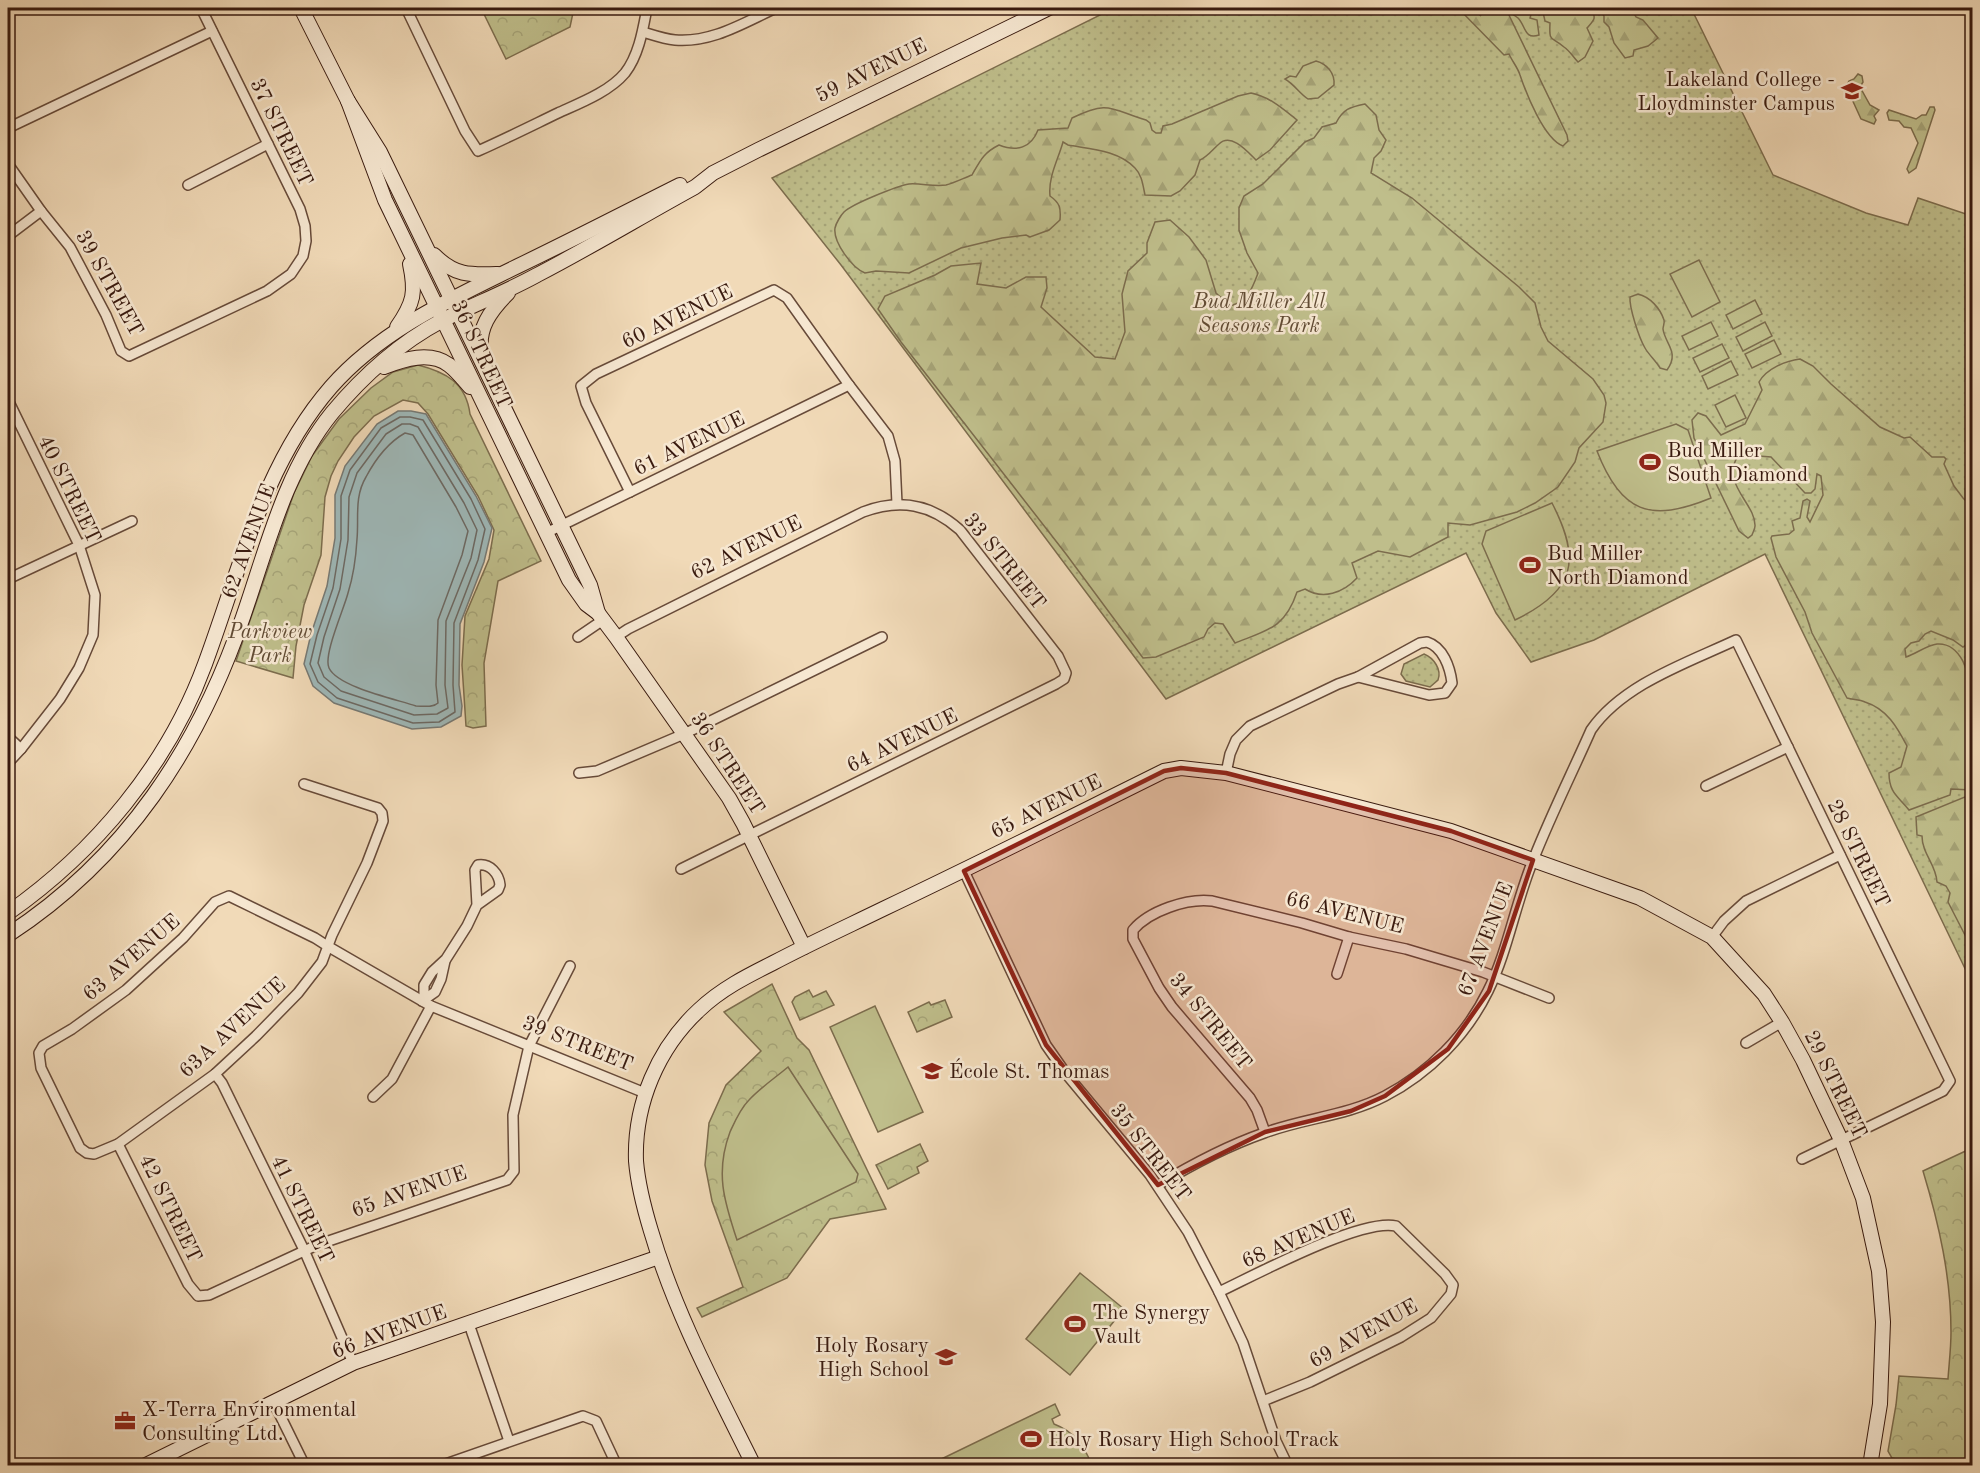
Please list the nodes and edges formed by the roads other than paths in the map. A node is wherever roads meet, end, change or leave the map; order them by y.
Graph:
1 (201, 8) edge
2 (301, 8) edge
3 (406, 8) edge
4 (647, 8) edge
5 (776, 8) edge
6 (1049, 8) edge
7 (212, 31) junction
8 (643, 32) junction
9 (348, 101) junction
10 (8, 128) edge
11 (268, 144) junction
12 (8, 164) edge
13 (713, 173) junction
14 (188, 185) dead end
15 (41, 211) junction
16 (8, 236) edge
17 (406, 241) junction
18 (426, 247) junction
19 (502, 274) junction
20 (513, 287) junction
21 (451, 300) junction
22 (437, 307) junction
23 (457, 313) junction
24 (443, 320) junction
25 (393, 332) junction
26 (137, 353) joint
27 (372, 373) junction
28 (488, 377) junction
29 (849, 385) junction
30 (8, 400) edge
31 (487, 412) junction
32 (11, 415) edge
33 (630, 492) junction
34 (897, 504) junction
35 (132, 521) dead end
36 (561, 525) junction
37 (546, 533) junction
38 (79, 545) junction
39 (8, 579) edge
40 (601, 617) junction
41 (578, 637) dead end
42 (616, 637) junction
43 (882, 637) dead end
44 (1736, 640) joint
45 (1066, 673) joint
46 (1359, 677) junction
47 (684, 734) junction
48 (8, 737) edge
49 (1788, 747) junction
50 (21, 749) junction
51 (8, 763) edge
52 (1226, 773) junction
53 (579, 774) dead end
54 (304, 784) dead end
55 (1706, 786) dead end
56 (749, 835) junction
57 (1840, 855) junction
58 (1533, 860) junction
59 (681, 869) dead end
60 (964, 871) junction
61 (239, 899) joint
62 (477, 905) dead end
63 (8, 913) edge
64 (1133, 930) joint
65 (8, 935) edge
66 (1712, 937) junction
67 (1349, 938) junction
68 (328, 947) junction
69 (804, 947) junction
70 (570, 966) dead end
71 (1337, 974) dead end
72 (1495, 976) junction
73 (1549, 998) dead end
74 (426, 1002) junction
75 (1782, 1023) junction
76 (1746, 1043) dead end
77 (43, 1046) joint
78 (529, 1046) junction
79 (215, 1074) junction
80 (645, 1093) junction
81 (373, 1097) dead end
82 (1265, 1132) junction
83 (1841, 1140) junction
84 (118, 1144) junction
85 (1802, 1159) dead end
86 (1158, 1185) junction
87 (304, 1250) junction
88 (659, 1257) junction
89 (1444, 1274) joint
90 (1219, 1292) junction
91 (198, 1296) joint
92 (469, 1324) junction
93 (353, 1363) junction
94 (1263, 1401) junction
95 (274, 1402) junction
96 (509, 1441) junction
97 (144, 1466) edge
98 (305, 1466) edge
99 (440, 1466) edge
100 (617, 1466) edge
101 (754, 1466) edge
102 (1288, 1466) edge
103 (1870, 1466) edge

1 - 7 street, 37 STREET
2 - 9 street, 36 STREET
3 - 8 street
4 - 8 street
5 - 8 street
6 - 13 street, 59 AVENUE
7 - 10 street
7 - 11 street, 37 STREET
9 - 17 street, 36 STREET
9 - 18 street, 36 STREET
11 - 14 street
11 - 26 street, 37 STREET
12 - 15 street, 39 STREET
13 - 19 street, 59 AVENUE
13 - 20 street, 59 AVENUE
15 - 16 street
15 - 26 street, 39 STREET
17 - 22 street, 36 STREET
17 - 25 street
18 - 19 street
18 - 21 street, 36 STREET
19 - 21 street, 59 AVENUE
20 - 23 street, 59 AVENUE
20 - 28 street
21 - 22 street, 59 AVENUE
21 - 23 street, 36 STREET
22 - 24 street, 36 STREET
22 - 25 street, 62 AVENUE
23 - 24 street, 59 AVENUE
23 - 28 street, 36 STREET
24 - 27 street, 62 AVENUE
24 - 31 street, 36 STREET
25 - 63 street, 62 AVENUE
27 - 31 street
27 - 65 street, 62 AVENUE
28 - 36 street, 36 STREET
29 - 33 street, 61 AVENUE
29 - 33 street, 60 AVENUE
29 - 34 street
30 - 32 street, 40 STREET
31 - 37 street, 36 STREET
32 - 38 street, 40 STREET
33 - 36 street, 61 AVENUE
34 - 42 street, 62 AVENUE
34 - 45 street, 33 STREET
35 - 38 street
36 - 37 street, 61 AVENUE
36 - 40 street, 36 STREET
37 - 40 street, 36 STREET
38 - 39 street
38 - 50 street, 40 STREET
40 - 41 street
40 - 42 street, 36 STREET
42 - 47 street, 36 STREET
43 - 47 street
44 - 49 street, 28 STREET
44 - 58 street, 67 AVENUE
45 - 56 street, 64 AVENUE
46 - 46 street
46 - 52 street
47 - 53 street
47 - 56 street, 36 STREET
48 - 50 street
49 - 55 street
49 - 57 street, 28 STREET
50 - 51 street
52 - 58 street, 65 AVENUE
52 - 60 street, 65 AVENUE
54 - 68 street, 63A AVENUE
56 - 59 street, 64 AVENUE
56 - 69 street, 36 STREET
57 - 66 street
57 - 83 street, 28 STREET
58 - 66 street, 29 STREET
58 - 72 street, 67 AVENUE
60 - 69 street, 65 AVENUE
60 - 86 street, 35 STREET
61 - 68 street, 39 STREET
61 - 77 street, 63 AVENUE
62 - 74 street
64 - 67 street, 66 AVENUE
64 - 82 street, 34 STREET
66 - 75 street, 29 STREET
67 - 71 street
67 - 72 street, 66 AVENUE
68 - 74 street, 39 STREET
68 - 79 street, 63A AVENUE
69 - 80 street, 65 AVENUE
70 - 78 street, 65 AVENUE
72 - 73 street, 66 AVENUE
72 - 82 street, 67 AVENUE
74 - 78 street, 39 STREET
74 - 81 street
75 - 76 street
75 - 83 street, 29 STREET
77 - 84 street, 42 STREET
78 - 80 street, 39 STREET
78 - 87 street, 65 AVENUE
79 - 84 street, 63A AVENUE
79 - 87 street, 41 STREET
80 - 88 street, 39 STREET
82 - 86 street, 67 AVENUE
83 - 85 street
83 - 103 street, 29 STREET
84 - 91 street, 42 STREET
86 - 90 street, 35 STREET
87 - 91 street, 65 AVENUE
87 - 93 street, 41 STREET
88 - 92 street, 66 AVENUE
88 - 101 street, 39 STREET
89 - 90 street, 68 AVENUE
89 - 94 street, 69 AVENUE
90 - 94 street, 35 STREET
92 - 93 street, 66 AVENUE
92 - 96 street
93 - 95 street, 66 AVENUE
94 - 102 street, 35 STREET
95 - 97 street, 66 AVENUE
95 - 98 street
96 - 99 street
96 - 100 street

